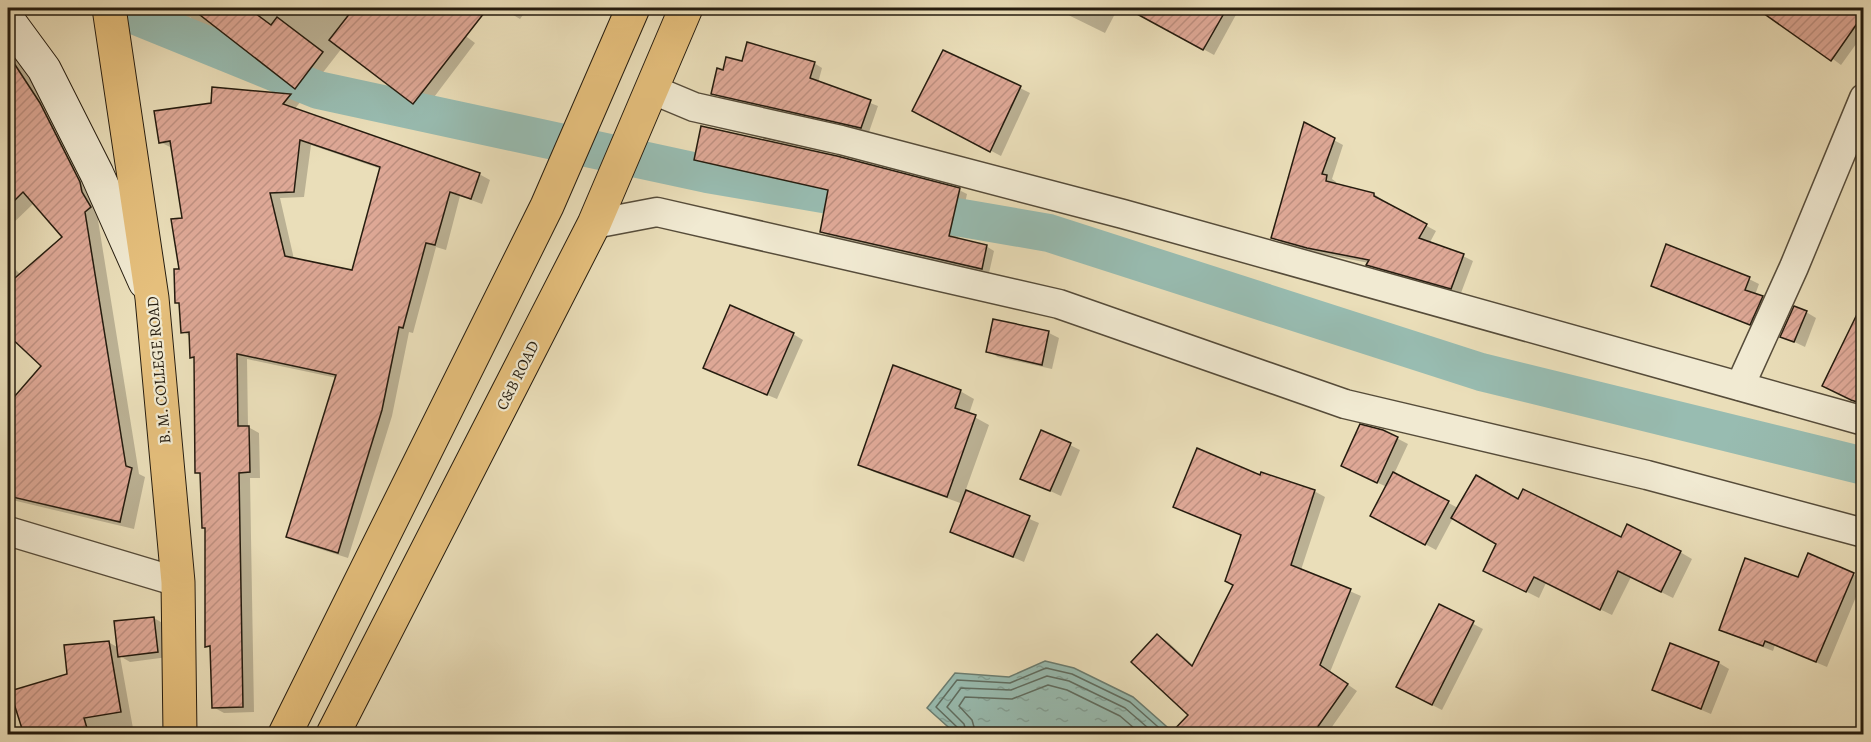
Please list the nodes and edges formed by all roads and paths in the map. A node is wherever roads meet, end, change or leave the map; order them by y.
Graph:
1 (109, 8) edge
2 (633, 8) edge
3 (686, 8) edge
4 (8, 20) edge
5 (651, 89) junction
6 (1863, 98) edge
7 (594, 224) junction
8 (152, 298) junction
9 (1740, 386) junction
10 (1863, 421) edge
11 (8, 531) edge
12 (1863, 533) edge
13 (178, 582) junction
14 (180, 735) edge
15 (285, 735) edge
16 (333, 735) edge

1 - 8 main road, B. M. COLLEGE ROAD
2 - 15 main road
3 - 5 main road, C&B ROAD
4 - 8 street
5 - 7 main road, C&B ROAD
5 - 9 street
6 - 9 street
7 - 12 street
7 - 16 main road, C&B ROAD
8 - 13 main road, B. M. COLLEGE ROAD
9 - 10 street
11 - 13 street
13 - 14 main road, B. M. COLLEGE ROAD

